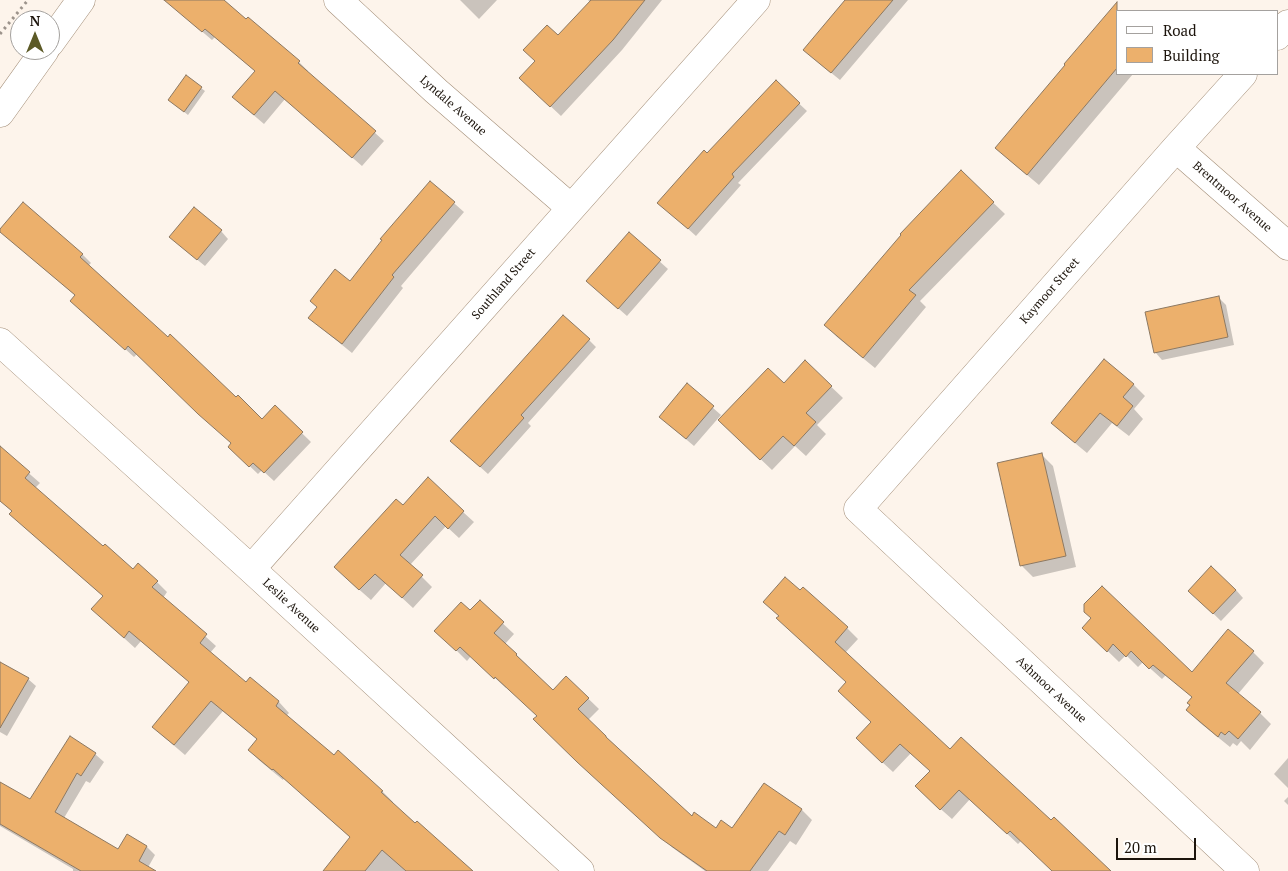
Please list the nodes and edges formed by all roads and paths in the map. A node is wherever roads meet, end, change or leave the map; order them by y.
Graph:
1 (28, 0) edge
2 (81, 0) edge
3 (338, 0) edge
4 (756, 0) edge
5 (1288, 24) edge
6 (60, 29) edge
7 (0, 34) edge
8 (1278, 35) edge
9 (38, 60) edge
10 (1242, 75) edge
11 (0, 113) edge
12 (1176, 148) junction
13 (571, 208) junction
14 (1288, 246) edge
15 (0, 342) edge
16 (858, 509) joint
17 (251, 569) junction
18 (580, 871) edge
19 (1245, 871) edge

1 - 7 path
2 - 6 street
3 - 13 street, Lyndale Avenue
4 - 13 street, Southland Street
5 - 8 street
9 - 11 street
10 - 12 street, Kaymoor Street
12 - 14 street, Brentmoor Avenue
12 - 16 street, Kaymoor Street
13 - 17 street, Southland Street
15 - 17 street, Leslie Avenue
16 - 19 street, Ashmoor Avenue
17 - 18 street, Leslie Avenue

